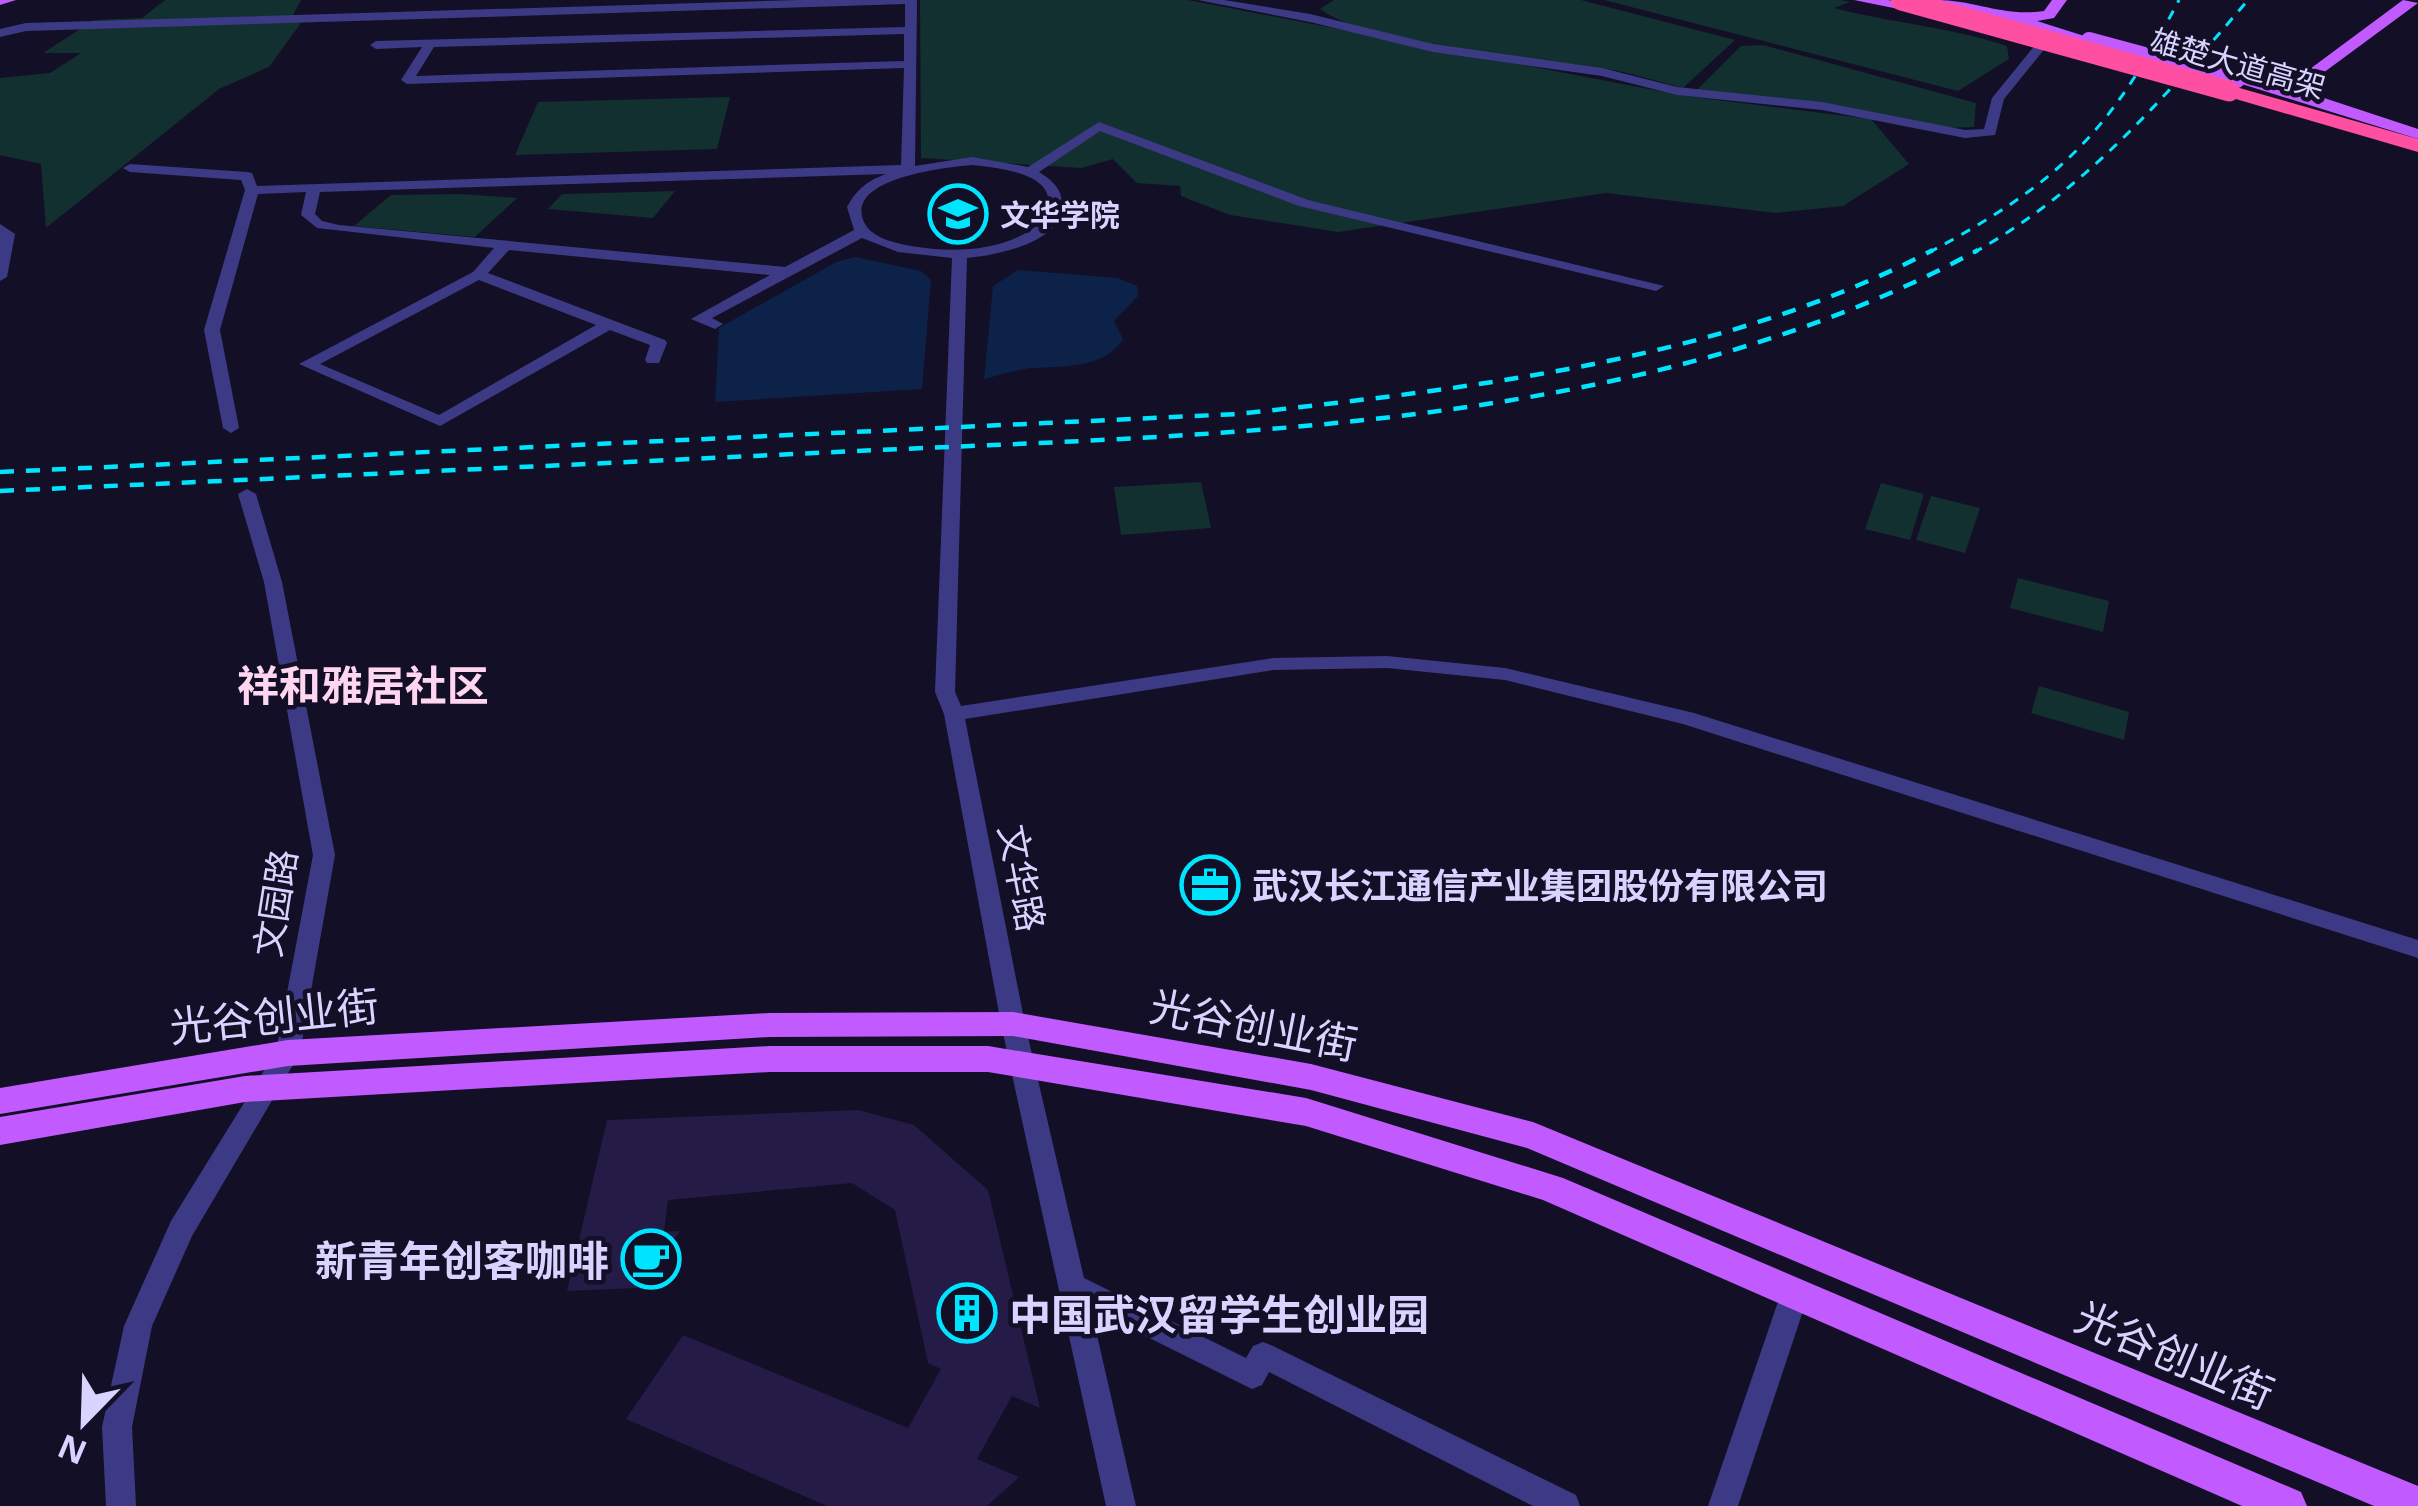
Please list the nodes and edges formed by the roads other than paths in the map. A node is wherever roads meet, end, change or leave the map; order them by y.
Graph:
1 (9, 0) edge
2 (404, 0) edge
3 (911, 0) edge
4 (1210, 0) edge
5 (1301, 0) edge
6 (1861, 0) edge
7 (1898, 0) edge
8 (2060, 0) edge
9 (2073, 0) edge
10 (2393, 0) edge
11 (2413, 0) edge
12 (0, 1) edge
13 (755, 3) edge
14 (1941, 4) edge
15 (587, 6) edge
16 (1298, 16) junction
17 (392, 18) junction
18 (2014, 19) junction
19 (911, 30) junction
20 (0, 33) edge
21 (663, 37) junction
22 (2045, 41) junction
23 (2081, 42) junction
24 (430, 44) junction
25 (376, 45) dead end
26 (910, 64) junction
27 (651, 72) junction
28 (2230, 86) junction
29 (2264, 88) junction
30 (2297, 98) junction
31 (2418, 135) edge
32 (2418, 148) edge
33 (130, 168) dead end
34 (908, 169) junction
35 (1029, 172) junction
36 (314, 188) junction
37 (253, 190) junction
38 (0, 228) edge
39 (864, 231) junction
40 (506, 245) junction
41 (960, 254) junction
42 (787, 272) junction
43 (478, 275) junction
44 (0, 277) edge
45 (1656, 286) dead end
46 (609, 324) junction
47 (716, 324) dead end
48 (653, 360) dead end
49 (231, 428) dead end
50 (247, 494) dead end
51 (954, 714) junction
52 (2418, 949) edge
53 (1013, 1024) junction
54 (288, 1053) junction
55 (1023, 1065) junction
56 (267, 1088) junction
57 (0, 1101) edge
58 (0, 1131) edge
59 (1072, 1286) junction
60 (1795, 1293) junction
61 (2418, 1504) edge
62 (122, 1506) edge
63 (1121, 1506) edge
64 (1565, 1506) edge
65 (1723, 1506) edge
66 (2287, 1506) edge

1 - 12 main road
2 - 17 street
3 - 13 street
3 - 19 street
4 - 16 street
5 - 16 street
6 - 14 main road
7 - 14 highway, 雄楚大道高架, bridge
8 - 18 main road
9 - 23 main road
10 - 29 main road
11 - 30 main road
13 - 15 street
14 - 18 main road
14 - 22 main road
14 - 31 highway, 雄楚大道高架, bridge
14 - 32 highway, 雄楚大道高架, bridge
15 - 17 street
16 - 22 street
17 - 20 street
18 - 23 main road
19 - 21 street
19 - 26 street
21 - 24 street
21 - 27 street
22 - 23 main road
23 - 28 main road, bridge
24 - 25 street
24 - 27 street
26 - 27 street
26 - 34 street
28 - 29 main road
28 - 32 main road
29 - 30 main road
30 - 31 main road
33 - 37 street
34 - 35 street
34 - 36 street
34 - 39 street
35 - 41 street
35 - 45 street
36 - 37 street
36 - 40 street
37 - 49 street
38 - 44 street
39 - 41 street
39 - 42 street
40 - 42 street
40 - 43 street
41 - 51 street, 文华路
42 - 47 street
43 - 46 street
43 - 46 street
46 - 48 street
50 - 54 street, 文园路
51 - 52 street
51 - 53 street, 文华路
53 - 54 main road, 光谷创业街
53 - 55 street, 文华路
53 - 61 main road, 光谷创业街
54 - 56 street, 文园路
54 - 57 main road, 光谷创业街
55 - 56 main road, 光谷创业街
55 - 59 street, 文华路
55 - 60 main road, 光谷创业街
56 - 58 main road, 光谷创业街
56 - 62 street, 文园路
59 - 63 street, 文华路
59 - 64 street
60 - 65 street
60 - 66 main road, 光谷创业街

